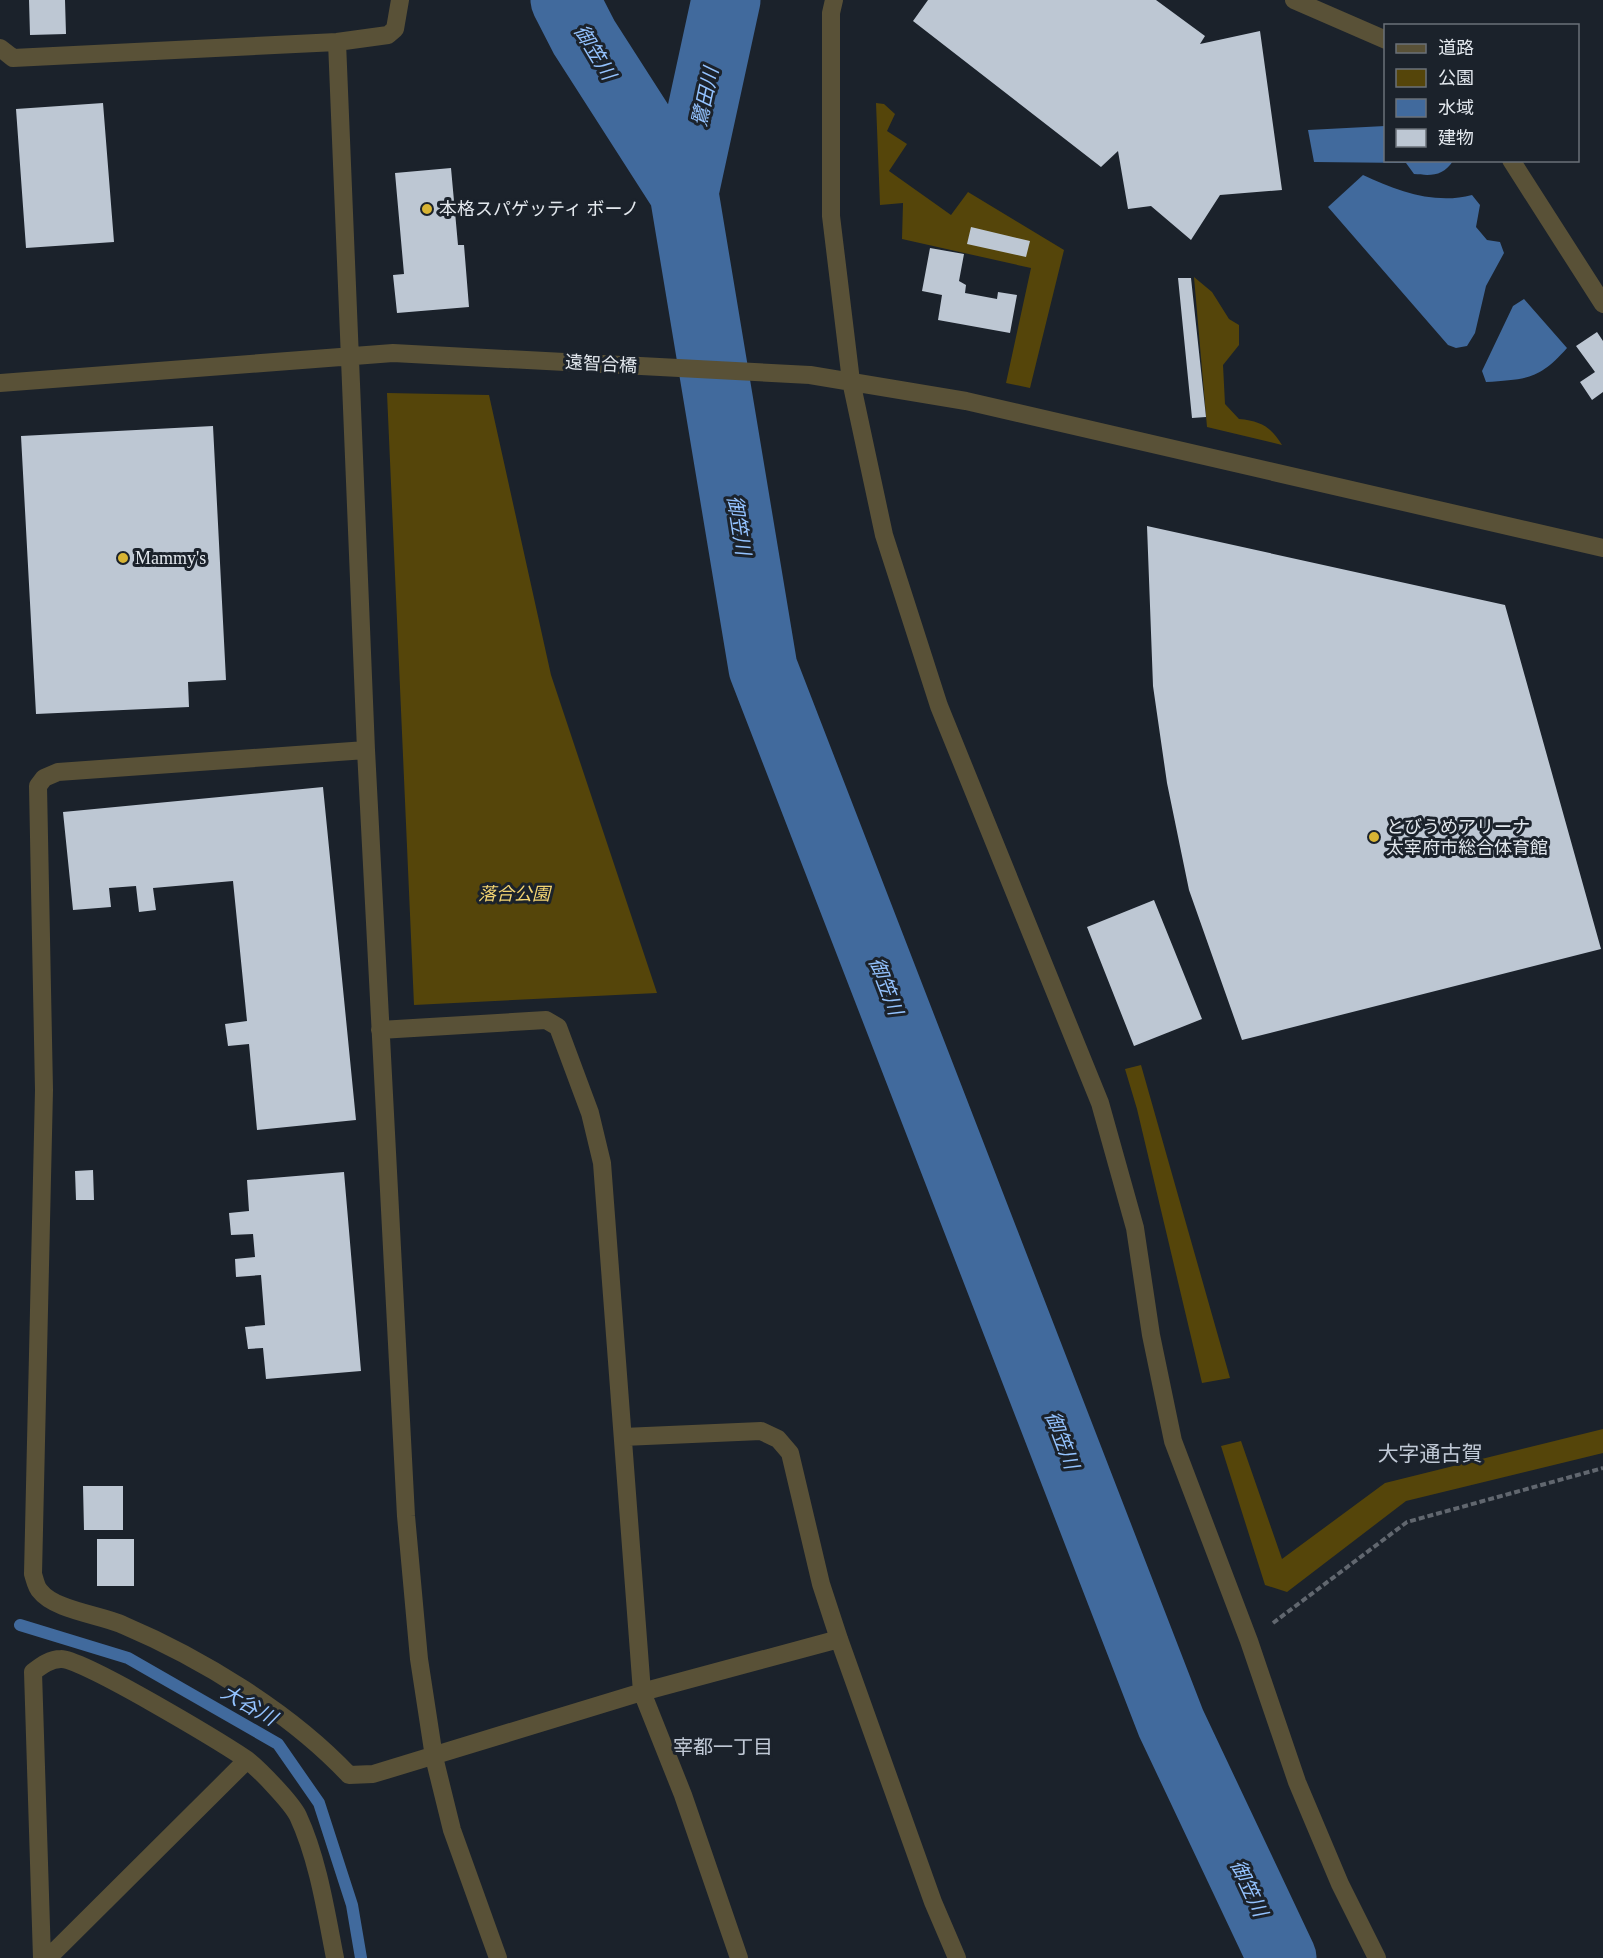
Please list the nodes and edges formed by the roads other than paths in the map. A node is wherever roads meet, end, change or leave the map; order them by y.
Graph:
1 (399, 0) edge
2 (834, 0) edge
3 (1294, 0) edge
4 (1384, 39) edge
5 (337, 42) junction
6 (0, 48) edge
7 (1512, 162) edge
8 (1603, 304) edge
9 (350, 355) junction
10 (851, 381) junction
11 (0, 383) edge
12 (1603, 548) edge
13 (366, 750) junction
14 (380, 1030) junction
15 (623, 1437) junction
16 (839, 1639) junction
17 (642, 1692) junction
18 (434, 1756) junction
19 (247, 1760) junction
20 (42, 1958) edge
21 (48, 1958) edge
22 (335, 1958) edge
23 (498, 1958) edge
24 (739, 1958) edge
25 (957, 1958) edge
26 (1377, 1958) edge

1 - 5 street
2 - 10 street
3 - 4 street
5 - 6 street
5 - 9 street
7 - 8 street
9 - 10 street, 遠智合橋
9 - 11 street, 遠智合橋
9 - 13 street
10 - 12 street, 遠智合橋
10 - 26 street
13 - 14 street
13 - 18 street
14 - 15 street
14 - 18 street
15 - 16 street
15 - 17 street
16 - 17 street
16 - 25 street
17 - 18 street
17 - 24 street
18 - 23 street
19 - 20 street
19 - 21 street
19 - 22 street

